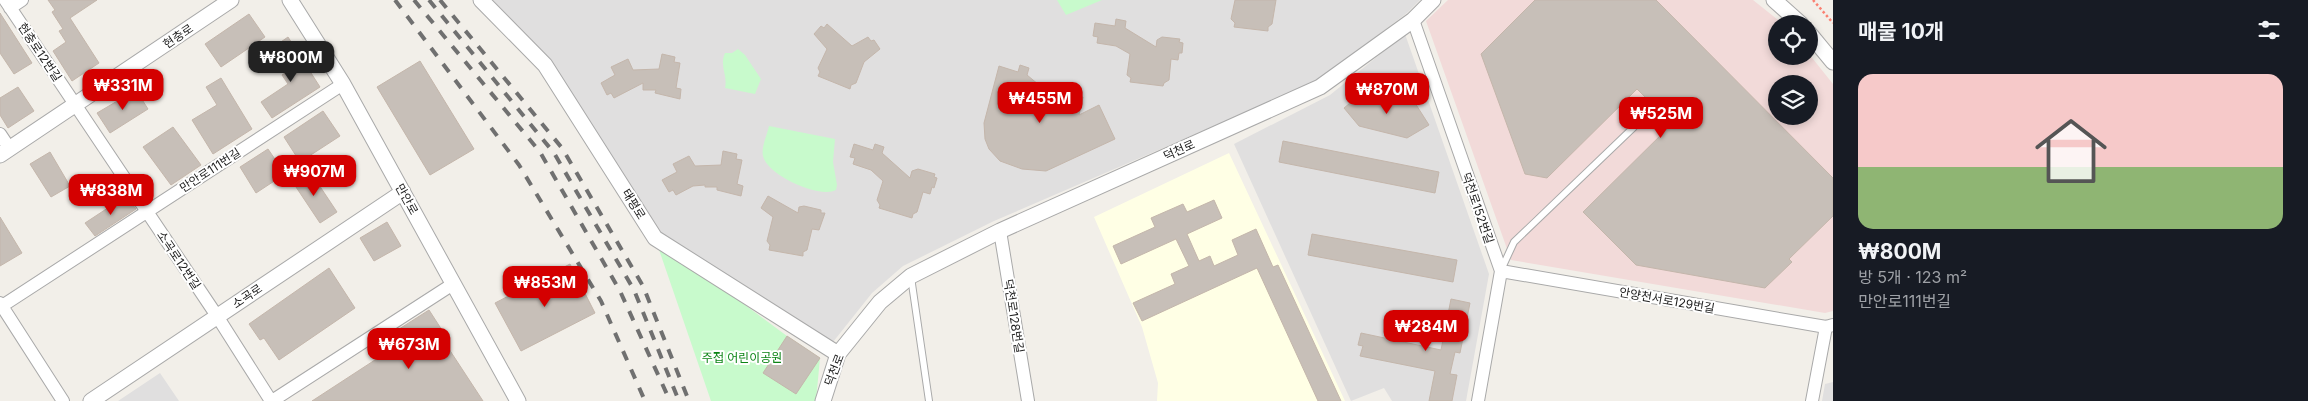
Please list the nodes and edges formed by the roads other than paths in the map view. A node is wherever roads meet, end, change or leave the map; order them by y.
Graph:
1 (22, 0) edge
2 (231, 0) edge
3 (290, 0) edge
4 (481, 0) edge
5 (1433, 0) edge
6 (1774, 0) edge
7 (7, 4) edge
8 (1791, 15) edge
9 (1413, 20) junction
10 (1818, 44) edge
11 (1833, 62) edge
12 (343, 84) junction
13 (75, 104) junction
14 (1634, 127) dead end
15 (0, 134) edge
16 (5, 152) edge
17 (402, 192) junction
18 (146, 212) junction
19 (1000, 231) junction
20 (1501, 271) junction
21 (911, 276) junction
22 (453, 284) junction
23 (1, 304) edge
24 (217, 316) junction
25 (1829, 326) edge
26 (838, 354) junction
27 (63, 401) edge
28 (91, 401) edge
29 (272, 401) edge
30 (518, 401) edge
31 (823, 401) edge
32 (929, 401) edge
33 (1028, 401) edge
34 (1478, 401) edge
35 (1812, 401) edge

1 - 7 street
2 - 13 street, 현충로
3 - 12 street, 만안로
4 - 26 street, 태평로
5 - 9 street, 덕천로
6 - 8 street
7 - 13 street, 현충로12번길
9 - 19 street, 덕천로
9 - 20 street, 덕천로152번길
10 - 11 street
12 - 17 street, 만안로
12 - 18 street, 만안로111번길
13 - 16 street, 현충로
13 - 18 street, 소곡로12번길
14 - 20 lane
15 - 16 street
17 - 22 street, 만안로
17 - 24 street, 소곡로
18 - 23 street, 만안로111번길
18 - 24 street, 소곡로12번길
19 - 21 street, 덕천로
19 - 33 street, 덕천로128번길
20 - 25 street, 안양천서로129번길
20 - 34 street, 덕천로152번길
21 - 26 street, 덕천로
21 - 32 lane
22 - 29 street
22 - 30 street, 만안로
23 - 27 street
24 - 28 street, 소곡로
24 - 29 street, 소곡로12번길
25 - 35 street
26 - 31 street, 덕천로

